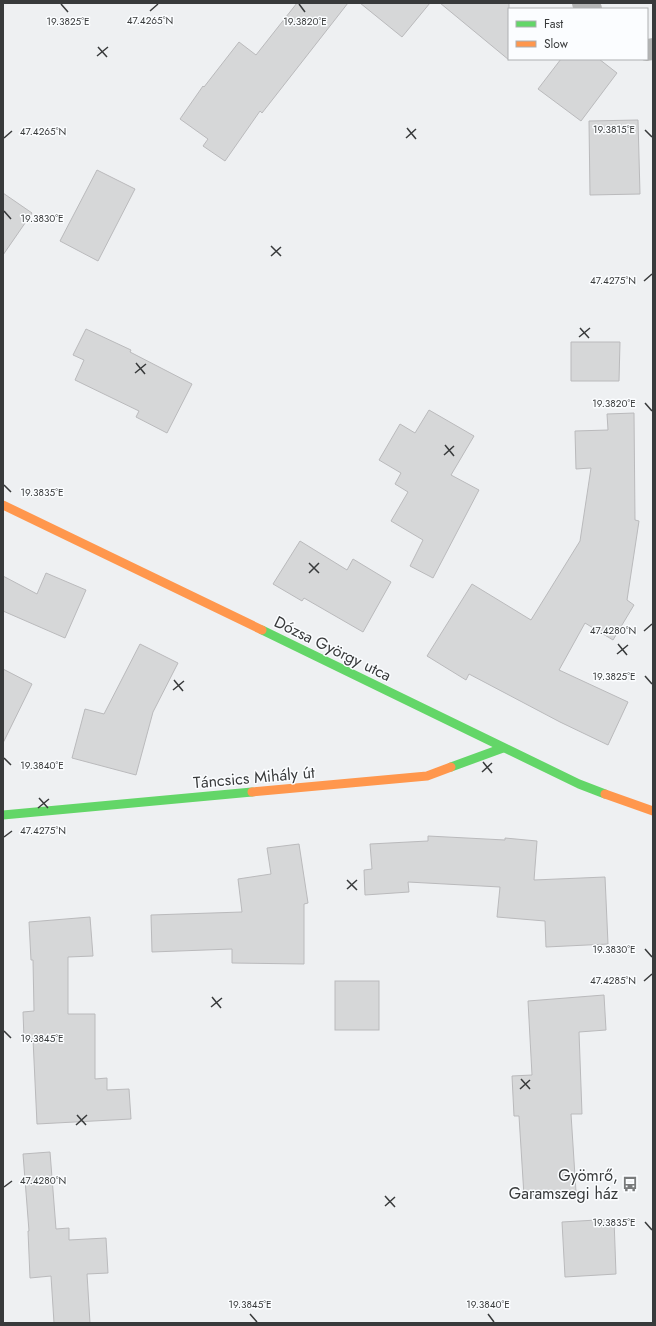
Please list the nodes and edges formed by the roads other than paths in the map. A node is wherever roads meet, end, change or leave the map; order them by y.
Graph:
1 (3, 504) edge
2 (503, 748) junction
3 (653, 811) edge
4 (3, 815) edge

1 - 2 main road, Dózsa György utca
2 - 3 main road, Dózsa György utca
2 - 4 main road, Táncsics Mihály út

